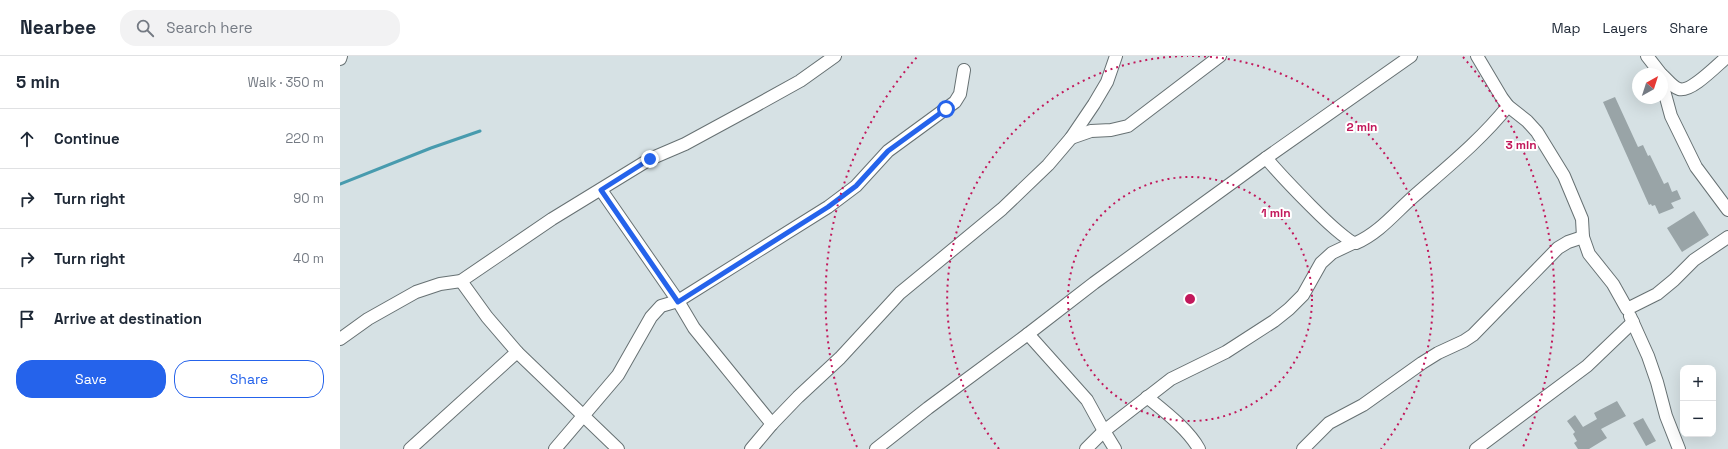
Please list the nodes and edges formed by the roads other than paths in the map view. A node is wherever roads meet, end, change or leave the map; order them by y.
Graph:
1 (341, 56) edge
2 (1116, 56) edge
3 (1220, 56) edge
4 (1411, 56) edge
5 (1477, 56) edge
6 (1647, 56) edge
7 (1728, 56) edge
8 (829, 58) edge
9 (340, 59) edge
10 (1655, 68) edge
11 (964, 70) dead end
12 (1668, 82) edge
13 (1668, 104) edge
14 (1508, 106) junction
15 (1071, 138) junction
16 (1266, 158) junction
17 (601, 190) junction
18 (1728, 210) edge
19 (1584, 237) junction
20 (1728, 237) edge
21 (1353, 243) junction
22 (461, 281) junction
23 (678, 302) junction
24 (1627, 309) junction
25 (1633, 322) junction
26 (1028, 334) junction
27 (340, 340) edge
28 (517, 352) junction
29 (1147, 397) junction
30 (584, 416) junction
31 (772, 424) junction
32 (1104, 431) junction
33 (414, 448) edge
34 (555, 449) edge
35 (618, 449) edge
36 (751, 449) edge
37 (876, 449) edge
38 (1086, 449) edge
39 (1114, 449) edge
40 (1200, 449) edge
41 (1303, 449) edge
42 (1476, 449) edge
43 (1679, 449) edge

1 - 9 street
2 - 15 street
3 - 15 street
4 - 16 street
5 - 14 street
6 - 10 street
7 - 12 street
8 - 17 street
11 - 23 street
13 - 18 street
14 - 19 street
14 - 21 street
15 - 31 street
16 - 21 street
16 - 26 street
17 - 22 street
17 - 23 street
19 - 24 street
19 - 41 street
20 - 24 street
21 - 29 street
22 - 27 street
22 - 28 street
23 - 30 street
23 - 31 street
24 - 25 street
25 - 42 street
25 - 43 street
26 - 32 street
26 - 37 street
28 - 30 street
28 - 33 street
29 - 32 street
29 - 40 street
30 - 34 street
30 - 35 street
31 - 36 street
32 - 38 street
32 - 39 street

